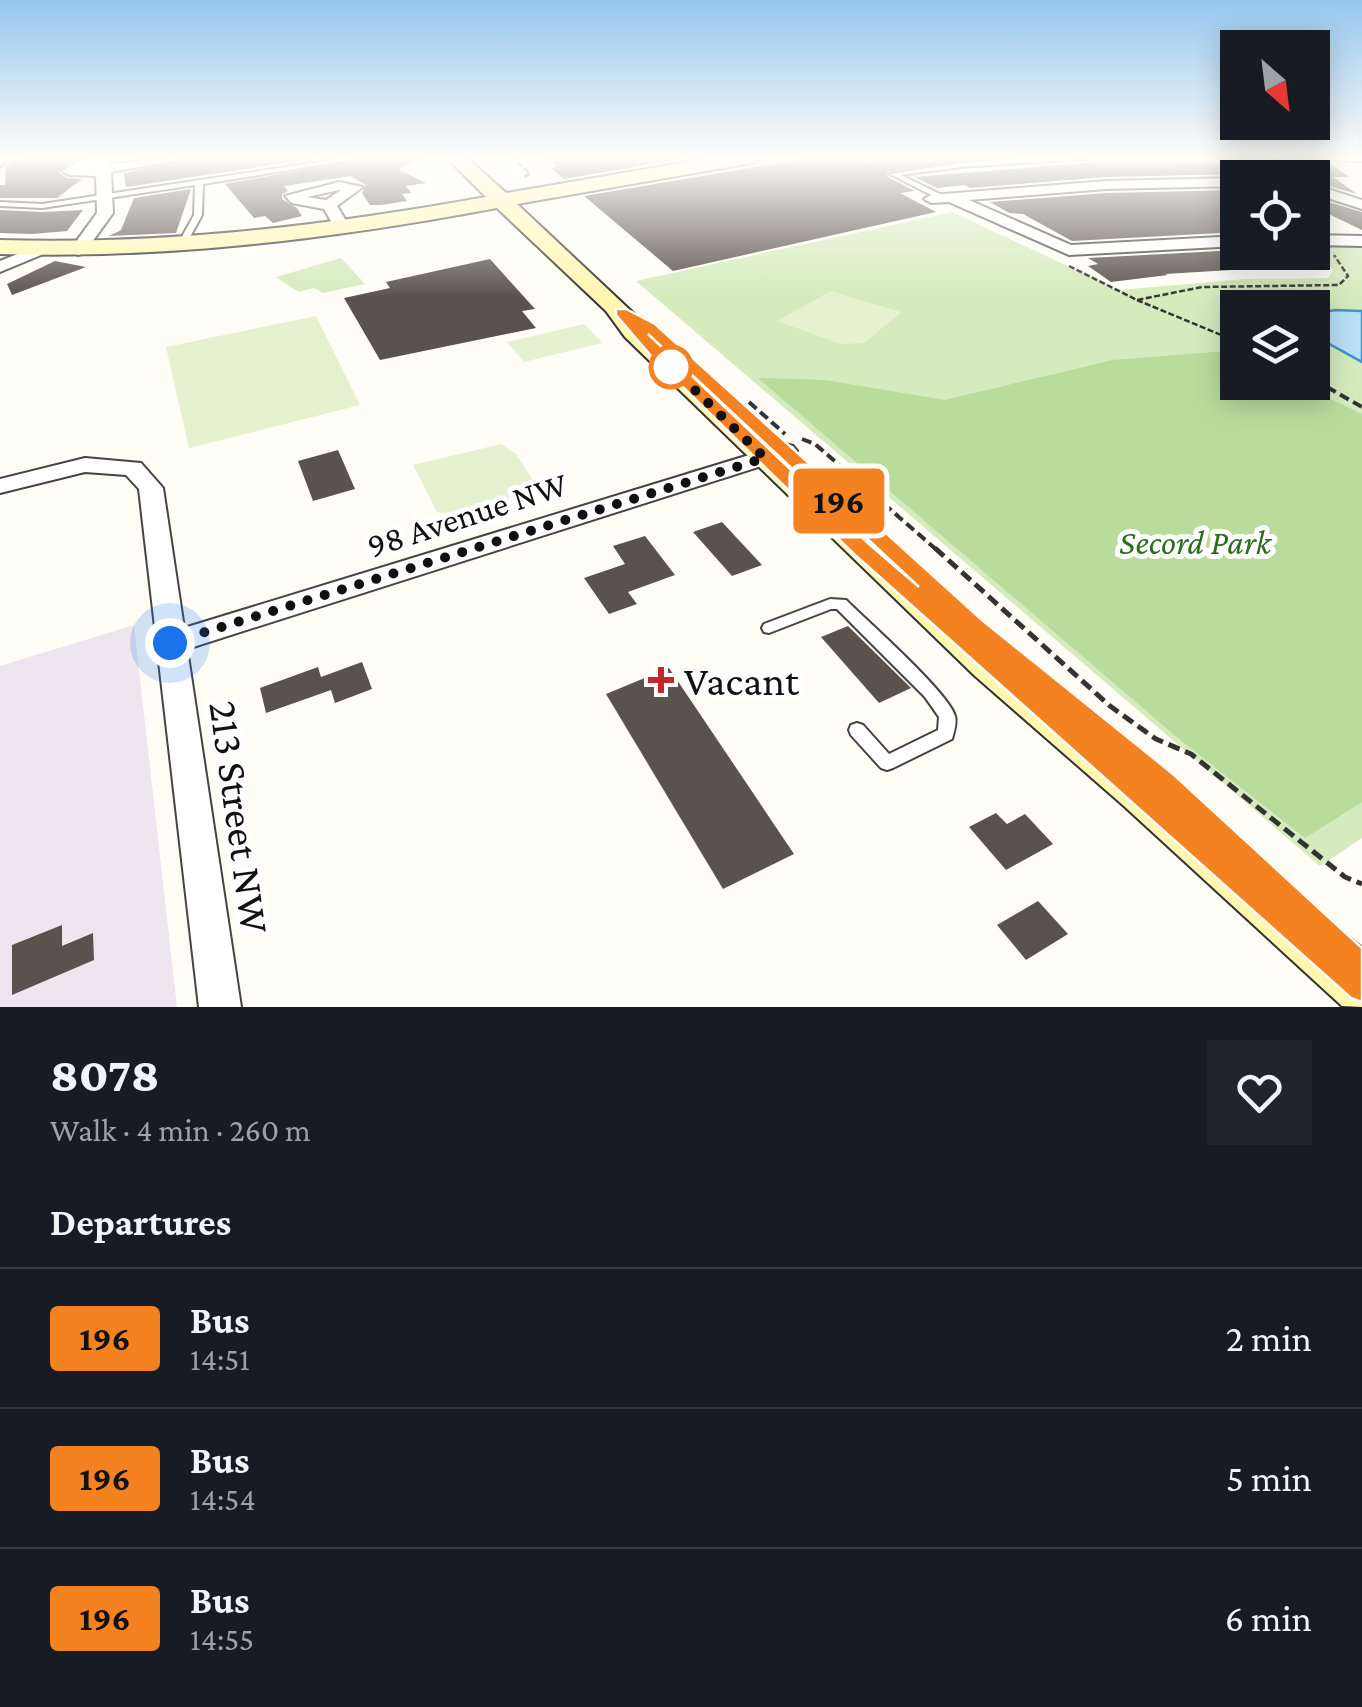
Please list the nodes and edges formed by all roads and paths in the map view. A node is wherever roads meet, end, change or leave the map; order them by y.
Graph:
1 (0, 204) edge
2 (55, 204) edge
3 (105, 204) edge
4 (198, 204) edge
5 (422, 204) edge
6 (514, 204) edge
7 (954, 204) edge
8 (1330, 240) edge
9 (1362, 241) edge
10 (1220, 243) edge
11 (181, 246) junction
12 (0, 247) edge
13 (40, 250) junction
14 (78, 250) junction
15 (1330, 254) edge
16 (1068, 258) junction
17 (0, 267) edge
18 (1137, 300) junction
19 (1220, 335) edge
20 (1330, 388) edge
21 (749, 402) dead end
22 (1362, 407) edge
23 (777, 445) junction
24 (0, 486) edge
25 (769, 628) dead end
26 (170, 643) junction
27 (857, 730) dead end
28 (1362, 884) edge
29 (1362, 959) edge
30 (1362, 986) edge
31 (220, 1007) edge

1 - 2 lane
3 - 14 street
4 - 11 lane
5 - 11 main road
6 - 23 main road
7 - 16 street
8 - 9 street
10 - 16 street
11 - 14 main road
12 - 13 main road
13 - 14 main road
13 - 17 street
15 - 18 path
16 - 18 path
18 - 19 path
20 - 22 path
21 - 23 path
23 - 26 street, 98 Avenue NW
23 - 28 path
23 - 29 main road
23 - 30 main road
24 - 26 street, 213 Street NW
25 - 27 lane
26 - 31 street, 213 Street NW

